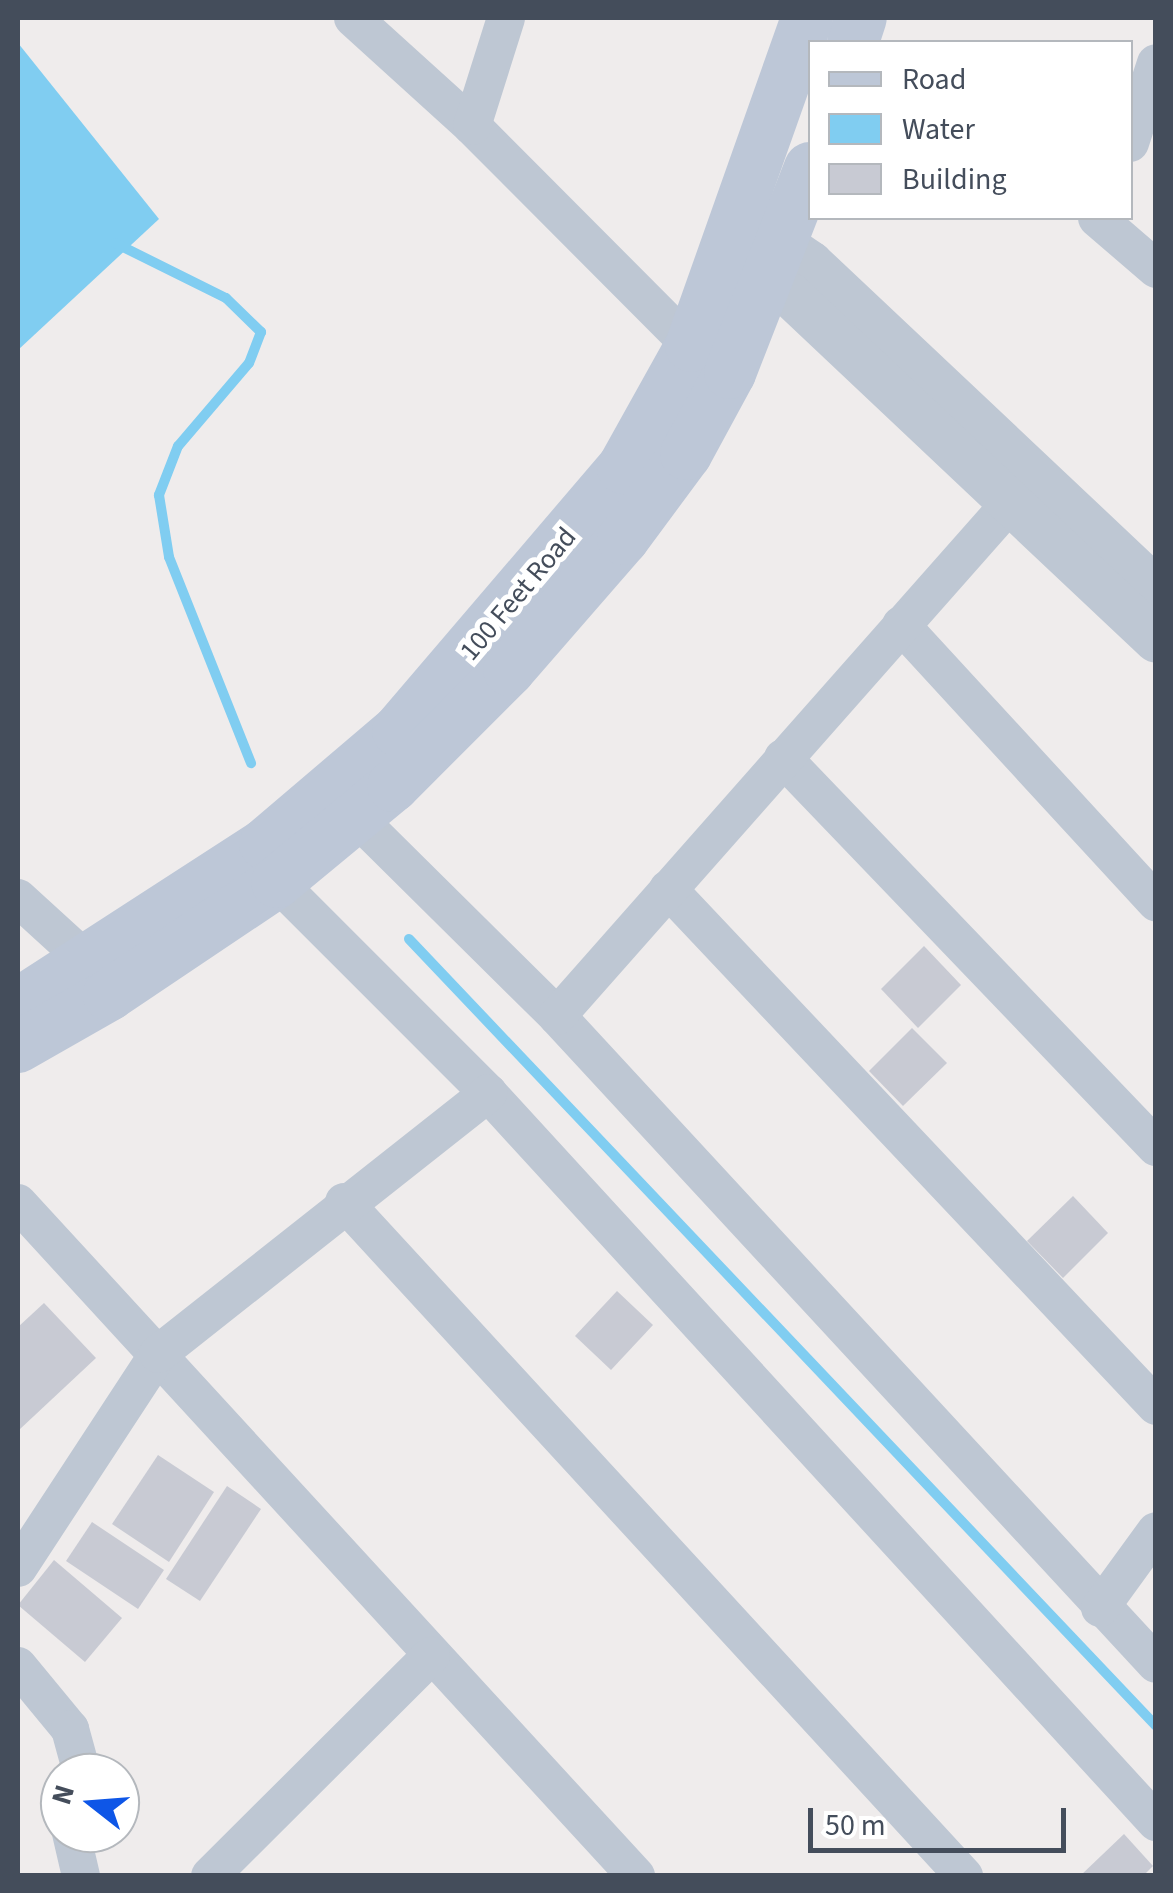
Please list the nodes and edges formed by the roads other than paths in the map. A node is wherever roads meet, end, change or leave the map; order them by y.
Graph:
1 (352, 18) edge
2 (506, 18) edge
3 (806, 18) edge
4 (1156, 64) edge
5 (472, 126) junction
6 (1133, 134) edge
7 (808, 171) edge
8 (1103, 220) edge
9 (754, 247) junction
10 (1156, 269) edge
11 (691, 346) junction
12 (1023, 490) junction
13 (1156, 589) edge
14 (901, 625) junction
15 (1156, 640) edge
16 (783, 758) junction
17 (356, 817) junction
18 (276, 882) junction
19 (668, 889) junction
20 (18, 898) edge
21 (1156, 902) edge
22 (88, 962) junction
23 (18, 1004) edge
24 (557, 1016) junction
25 (18, 1047) edge
26 (488, 1093) junction
27 (1156, 1147) edge
28 (344, 1202) junction
29 (18, 1203) edge
30 (158, 1354) junction
31 (1156, 1406) edge
32 (1156, 1531) edge
33 (18, 1568) edge
34 (1100, 1608) junction
35 (431, 1656) junction
36 (1156, 1664) edge
37 (18, 1666) edge
38 (77, 1753) edge
39 (1156, 1822) edge
40 (214, 1874) edge
41 (636, 1876) edge
42 (964, 1876) edge

1 - 5 street
2 - 5 street
3 - 9 main road, 100 Feet Road
4 - 6 street
5 - 11 street
7 - 9 main road, 100 Feet Road
8 - 10 street
9 - 11 main road, 100 Feet Road
9 - 12 street
9 - 17 main road, 100 Feet Road
11 - 22 main road, 100 Feet Road
12 - 13 street
12 - 14 street
12 - 15 street
14 - 16 street
14 - 21 street
16 - 19 street
16 - 27 street
17 - 18 main road, 100 Feet Road
17 - 24 street
18 - 25 main road, 100 Feet Road
18 - 26 street
19 - 24 street
19 - 31 street
20 - 22 street
22 - 23 main road, 100 Feet Road
24 - 34 street
26 - 28 street
26 - 39 street
28 - 30 street
28 - 42 street
29 - 30 street
30 - 33 street
30 - 35 street
32 - 34 street
34 - 36 street
35 - 40 street
35 - 41 street
37 - 38 street

